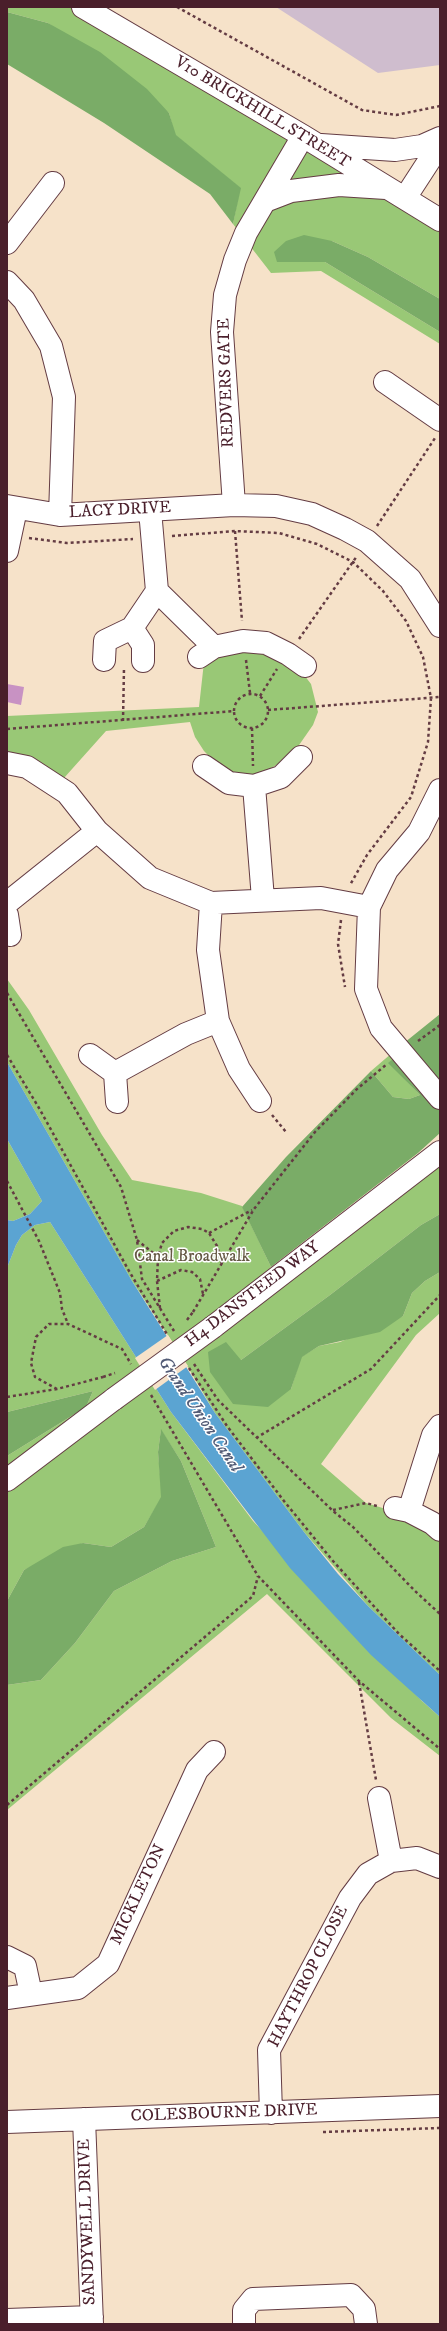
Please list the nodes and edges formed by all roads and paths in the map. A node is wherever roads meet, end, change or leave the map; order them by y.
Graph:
1 (84, 7) edge
2 (177, 7) edge
3 (440, 106) edge
4 (440, 138) edge
5 (310, 140) junction
6 (440, 144) edge
7 (53, 183) dead end
8 (397, 193) junction
9 (265, 201) junction
10 (440, 220) edge
11 (7, 243) edge
12 (7, 282) edge
13 (385, 382) dead end
14 (440, 420) edge
15 (440, 431) edge
16 (234, 505) junction
17 (12, 507) edge
18 (150, 510) junction
19 (60, 515) junction
20 (235, 531) junction
21 (152, 538) junction
22 (367, 541) junction
23 (9, 543) edge
24 (353, 562) junction
25 (157, 591) junction
26 (440, 626) edge
27 (132, 628) junction
28 (243, 641) junction
29 (296, 660) junction
30 (123, 661) junction
31 (250, 693) junction
32 (260, 696) junction
33 (440, 697) edge
34 (431, 698) junction
35 (268, 710) junction
36 (234, 711) junction
37 (123, 721) junction
38 (252, 728) junction
39 (7, 729) edge
40 (301, 757) dead end
41 (7, 762) edge
42 (204, 766) dead end
43 (254, 786) junction
44 (440, 790) edge
45 (97, 831) junction
46 (263, 899) junction
47 (7, 903) edge
48 (211, 903) junction
49 (369, 907) junction
50 (218, 1021) junction
51 (440, 1025) edge
52 (400, 1053) junction
53 (7, 1055) edge
54 (90, 1055) dead end
55 (115, 1073) junction
56 (440, 1098) edge
57 (260, 1101) dead end
58 (117, 1102) dead end
59 (440, 1152) edge
60 (7, 1181) edge
61 (254, 1209) junction
62 (209, 1233) junction
63 (137, 1240) dead end
64 (158, 1257) junction
65 (223, 1264) junction
66 (157, 1281) junction
67 (203, 1295) junction
68 (440, 1295) edge
69 (161, 1309) dead end
70 (193, 1312) dead end
71 (68, 1324) junction
72 (171, 1340) dead end
73 (188, 1366) dead end
74 (135, 1370) dead end
75 (103, 1377) dead end
76 (57, 1389) junction
77 (148, 1390) dead end
78 (7, 1397) edge
79 (440, 1426) edge
80 (256, 1438) dead end
81 (7, 1480) edge
82 (402, 1509) junction
83 (332, 1511) dead end
84 (440, 1530) edge
85 (258, 1576) junction
86 (440, 1671) edge
87 (359, 1681) junction
88 (440, 1749) edge
89 (214, 1752) dead end
90 (379, 1798) joint
91 (7, 1805) edge
92 (391, 1860) junction
93 (440, 1867) edge
94 (7, 1957) edge
95 (30, 1994) junction
96 (7, 1998) edge
97 (440, 2106) edge
98 (271, 2113) junction
99 (84, 2119) junction
100 (7, 2122) edge
101 (7, 2320) edge
102 (92, 2321) edge
103 (244, 2324) edge
104 (366, 2324) edge

1 - 5 street, V10 BRICKHILL STREET
2 - 3 path
4 - 5 street
5 - 8 street, V10 BRICKHILL STREET
5 - 9 street, REDVERS GATE
6 - 8 street
7 - 11 street
8 - 9 street
8 - 10 street, V10 BRICKHILL STREET
9 - 16 street, REDVERS GATE
12 - 19 street
13 - 14 street
15 - 22 path
16 - 18 street, LACY DRIVE
16 - 22 street, LACY DRIVE
17 - 19 street, LACY DRIVE
17 - 23 street
18 - 19 street, LACY DRIVE
18 - 21 street
20 - 21 path
20 - 24 path
20 - 28 path
21 - 23 path
21 - 25 street
22 - 24 path
22 - 26 street, LACY DRIVE
24 - 29 path
24 - 34 path
25 - 27 street
25 - 28 street
27 - 30 street
27 - 30 street
28 - 29 street
28 - 31 path
29 - 32 path
30 - 37 path
31 - 32 path
31 - 36 path
32 - 35 path
33 - 34 path
34 - 35 path
35 - 38 path
36 - 37 path
36 - 38 path
37 - 39 path
38 - 43 path
40 - 43 street
41 - 45 street
42 - 43 street
43 - 46 street
44 - 49 street
45 - 47 street
45 - 48 street
46 - 48 street
46 - 49 street
48 - 50 street
49 - 52 street
50 - 55 street
50 - 57 street
51 - 52 path
52 - 56 street
52 - 61 path
53 - 72 path
54 - 55 street
55 - 58 street
59 - 81 street, H4 DANSTEED WAY, bridge
60 - 71 path
61 - 62 path
61 - 65 path
62 - 64 path
62 - 65 path
63 - 64 path
64 - 66 path
65 - 67 path
66 - 67 path
66 - 69 path
67 - 70 path
68 - 80 path
71 - 74 path
71 - 76 path
73 - 86 path
75 - 76 path
76 - 78 path
77 - 85 path
79 - 82 street
82 - 83 path
82 - 84 street
85 - 87 path
85 - 91 path
87 - 88 path
87 - 90 path
89 - 95 street, MICKLETON
90 - 92 street
92 - 93 street, HAYTHROP CLOSE
92 - 98 street, HAYTHROP CLOSE
94 - 95 street
95 - 96 street, MICKLETON
97 - 98 street, COLESBOURNE DRIVE
98 - 99 street, COLESBOURNE DRIVE
99 - 100 street, COLESBOURNE DRIVE
99 - 102 street, SANDYWELL DRIVE
101 - 102 street
103 - 104 street

